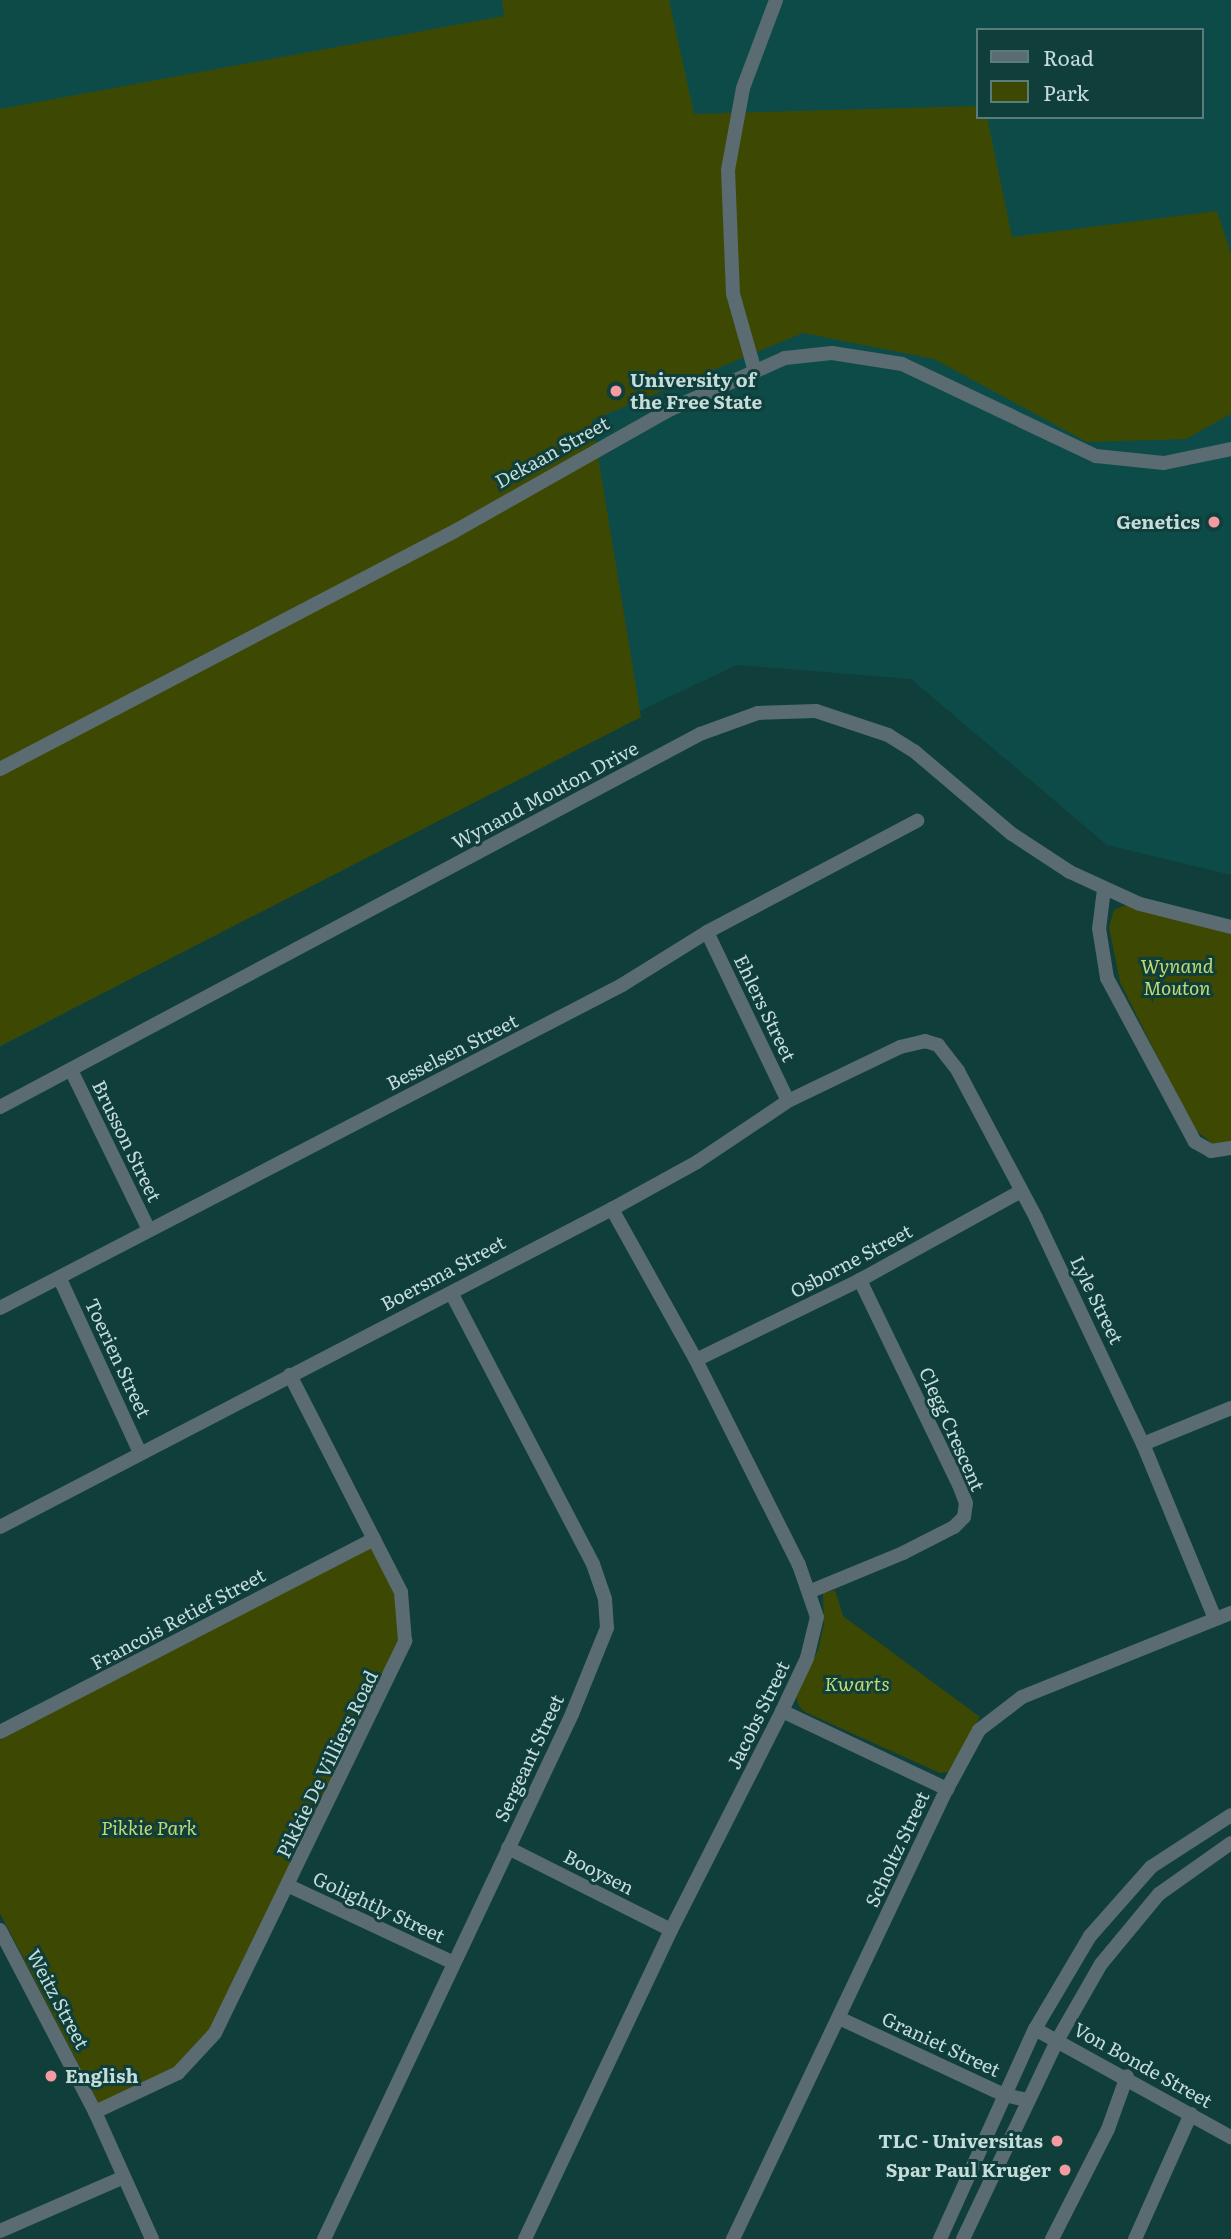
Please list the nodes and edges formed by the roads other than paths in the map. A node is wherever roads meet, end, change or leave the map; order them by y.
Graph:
1 (776, 0) edge
2 (754, 368) junction
3 (1231, 449) edge
4 (0, 769) edge
5 (917, 821) dead end
6 (1104, 889) junction
7 (1231, 927) edge
8 (707, 932) junction
9 (900, 1047) joint
10 (71, 1070) junction
11 (788, 1101) junction
12 (0, 1107) edge
13 (1231, 1148) edge
14 (1021, 1191) junction
15 (612, 1209) junction
16 (149, 1230) junction
17 (60, 1279) junction
18 (860, 1280) junction
19 (452, 1294) junction
20 (0, 1308) edge
21 (696, 1360) junction
22 (290, 1375) junction
23 (1231, 1408) edge
24 (1143, 1444) junction
25 (140, 1453) junction
26 (0, 1527) edge
27 (374, 1539) junction
28 (811, 1591) junction
29 (1231, 1613) edge
30 (1215, 1619) junction
31 (782, 1711) junction
32 (0, 1732) edge
33 (947, 1789) junction
34 (1231, 1815) edge
35 (1231, 1843) edge
36 (508, 1848) junction
37 (1169, 1855) junction
38 (1185, 1874) junction
39 (289, 1886) junction
40 (0, 1930) edge
41 (671, 1930) junction
42 (452, 1962) junction
43 (839, 2018) junction
44 (1035, 2029) junction
45 (1058, 2039) junction
46 (1126, 2076) junction
47 (1004, 2095) junction
48 (1028, 2100) junction
49 (95, 2112) junction
50 (1191, 2114) junction
51 (1231, 2137) edge
52 (124, 2177) junction
53 (0, 2231) edge
54 (945, 2238) edge
55 (152, 2239) edge
56 (324, 2239) edge
57 (525, 2239) edge
58 (733, 2239) edge
59 (963, 2239) edge
60 (1052, 2239) edge
61 (1135, 2239) edge

1 - 2 street
2 - 3 street, Dekaan Street
2 - 4 street, Dekaan Street
5 - 8 street, Besselsen Street
6 - 7 street, Wynand Mouton Drive
6 - 10 street, Wynand Mouton Drive
6 - 13 street
8 - 11 street, Ehlers Street
8 - 16 street, Besselsen Street
9 - 11 street, Boersma Street
9 - 14 street, Lyle Street
10 - 12 street, Wynand Mouton Drive
10 - 16 street, Brusson Street
11 - 15 street, Boersma Street
14 - 18 street, Osborne Street
14 - 24 street, Lyle Street
15 - 19 street, Boersma Street
15 - 21 street, Jacobs Street
16 - 17 street, Besselsen Street
17 - 20 street, Besselsen Street
17 - 25 street, Toerien Street
18 - 21 street, Osborne Street
18 - 28 street, Clegg Crescent
19 - 22 street, Boersma Street
19 - 36 street, Sergeant Street
21 - 28 street, Jacobs Street
22 - 25 street, Boersma Street
22 - 27 street, Pikkie De Villiers Road
23 - 24 street
24 - 30 street, Lyle Street
25 - 26 street, Boersma Street
27 - 32 street, Francois Retief Street
27 - 39 street, Pikkie De Villiers Road
28 - 31 street, Jacobs Street
29 - 30 street, Scholtz Street
30 - 33 street, Scholtz Street
31 - 33 street
31 - 41 street, Jacobs Street
33 - 43 street, Scholtz Street
34 - 37 street
35 - 38 street
36 - 41 street, Booysen
36 - 42 street, Sergeant Street
37 - 38 street
37 - 44 street
38 - 45 street
39 - 42 street, Golightly Street
39 - 49 street, Pikkie De Villiers Road
40 - 49 street, Weitz Street
41 - 57 street, Jacobs Street
42 - 56 street, Sergeant Street
43 - 47 street, Graniet Street
43 - 58 street, Scholtz Street
44 - 45 street, Von Bonde Street
44 - 47 street
45 - 46 street, Von Bonde Street
45 - 48 street
46 - 50 street, Von Bonde Street
46 - 60 street
47 - 48 street, Graniet Street
47 - 54 street
48 - 59 street
49 - 52 street, Weitz Street
50 - 51 street, Von Bonde Street
50 - 61 street
52 - 53 street
52 - 55 street, Weitz Street

